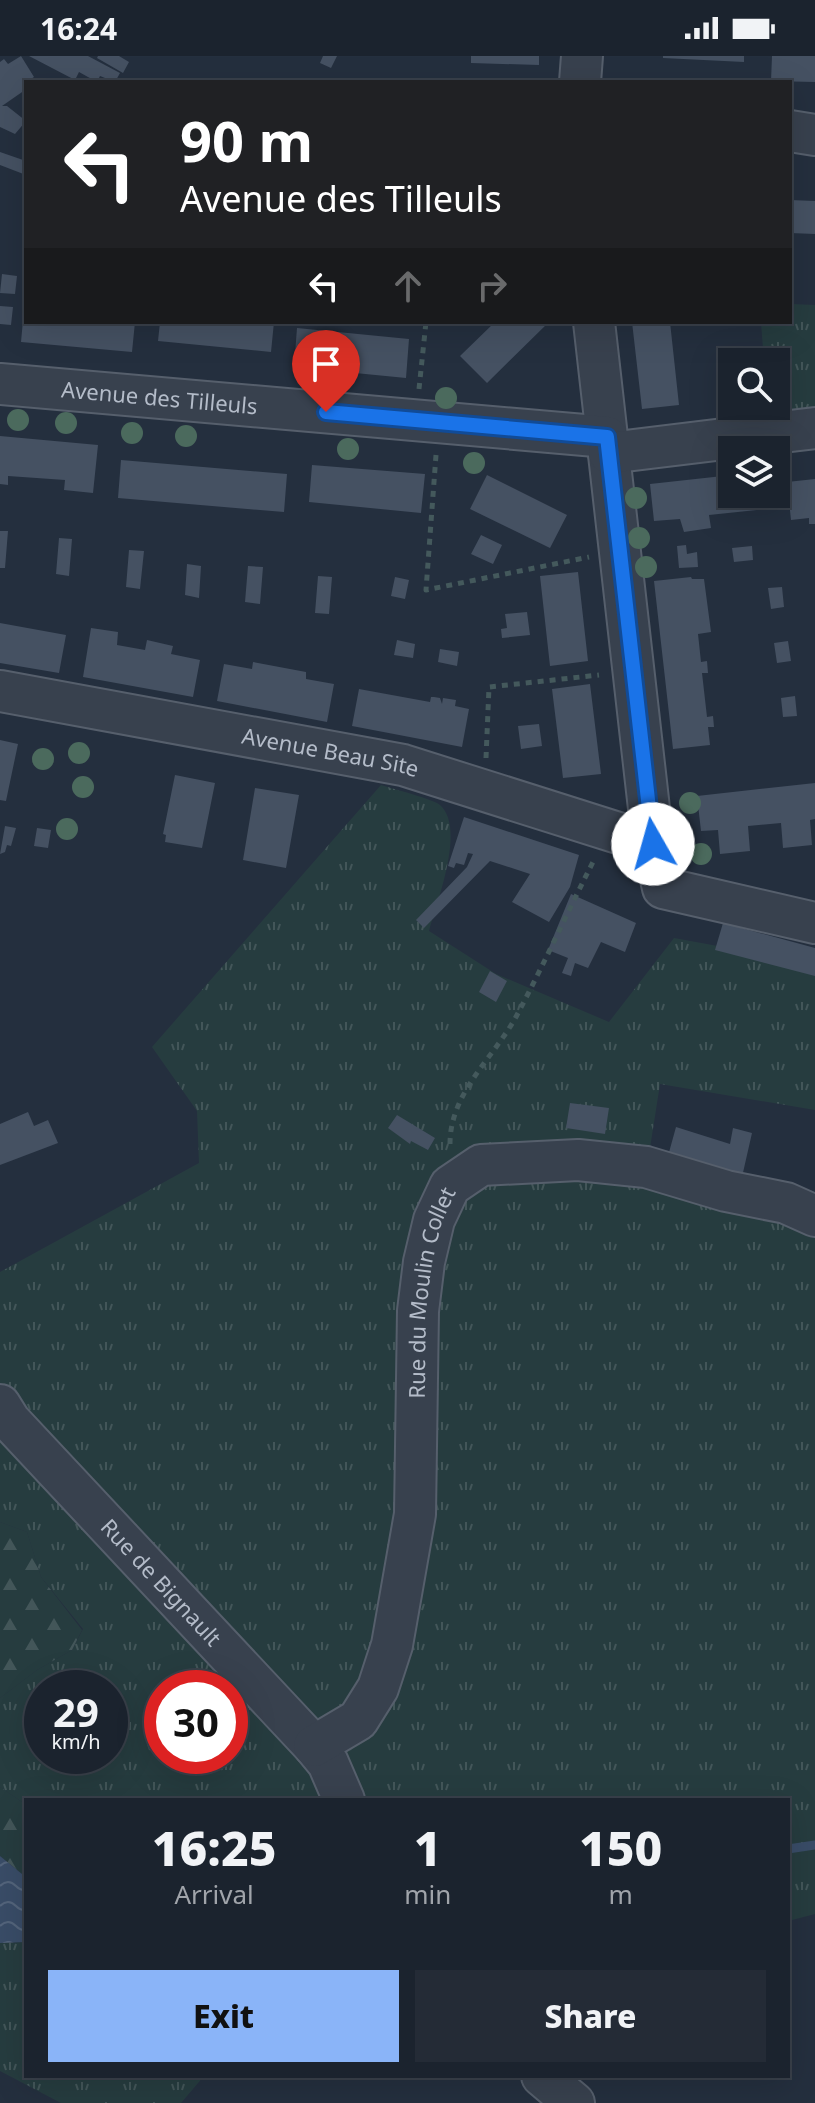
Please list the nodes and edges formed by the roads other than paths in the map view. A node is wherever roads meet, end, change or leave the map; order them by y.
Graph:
1 (582, 56) edge
2 (580, 80) edge
3 (792, 131) edge
4 (815, 135) edge
5 (594, 324) edge
6 (0, 384) edge
7 (815, 428) edge
8 (608, 445) junction
9 (0, 691) edge
10 (653, 844) junction
11 (812, 917) edge
12 (815, 1216) edge
13 (0, 1405) edge
14 (314, 1746) junction
15 (343, 1798) edge
16 (544, 2078) edge
17 (574, 2103) edge

1 - 2 street
3 - 4 street
5 - 8 street
6 - 8 street, Avenue des Tilleuls
7 - 8 street, Avenue des Tilleuls
8 - 10 street
9 - 10 street, Avenue Beau Site
10 - 11 street
12 - 14 street, Rue du Moulin Collet
13 - 14 street, Rue de Bignault
14 - 15 street, Rue de Bignault
16 - 17 street

